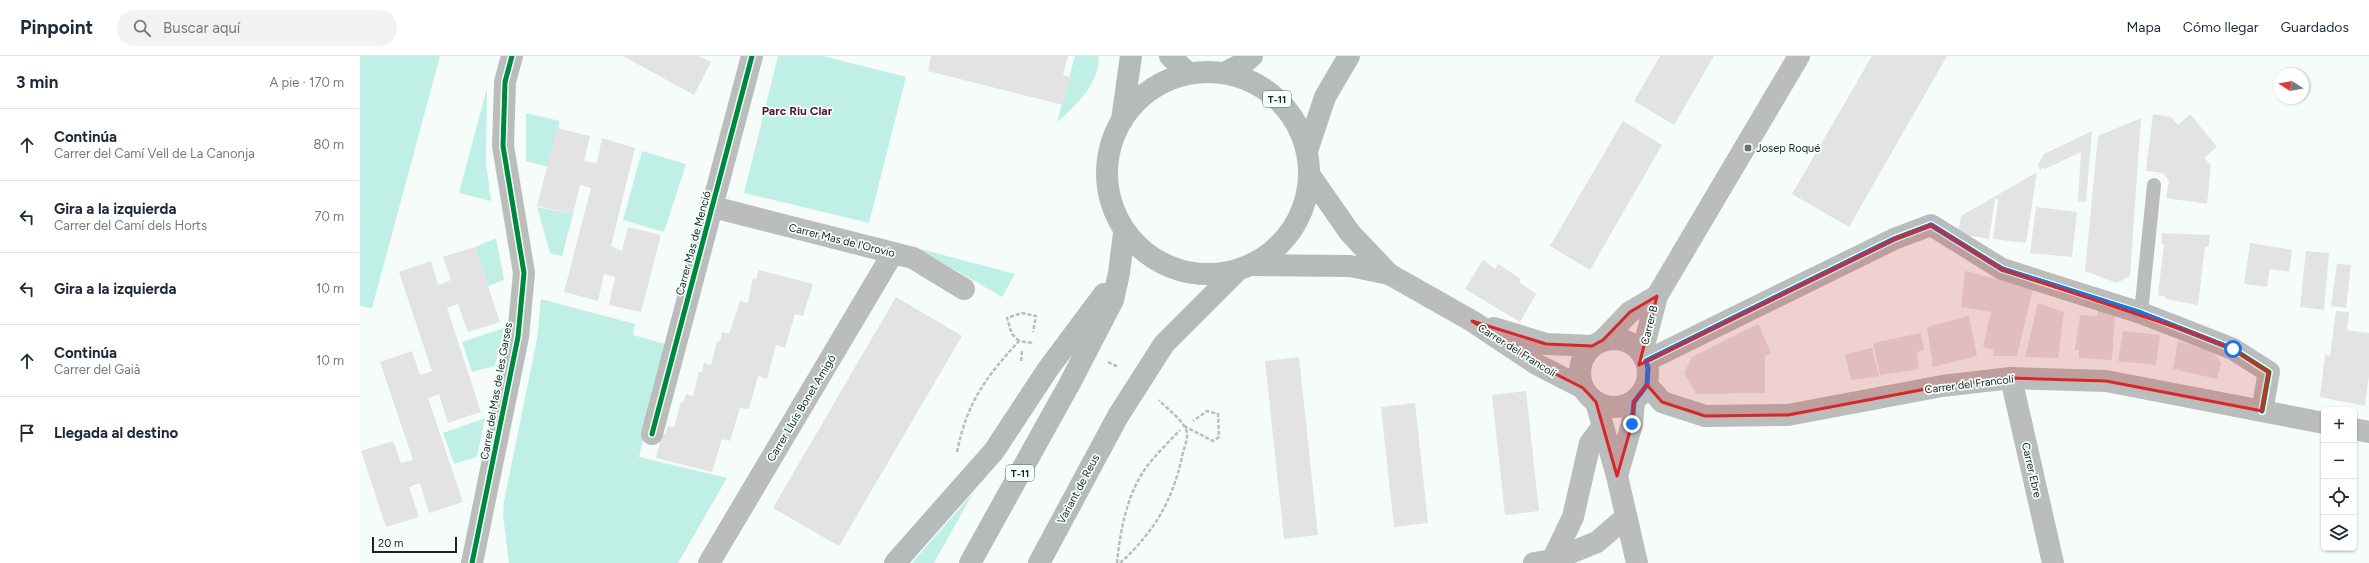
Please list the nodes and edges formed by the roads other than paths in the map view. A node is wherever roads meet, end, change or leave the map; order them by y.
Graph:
1 (512, 56) edge
2 (752, 56) edge
3 (1131, 56) edge
4 (1170, 56) edge
5 (1252, 56) edge
6 (1349, 56) edge
7 (1799, 56) edge
8 (1188, 73) junction
9 (1224, 73) junction
10 (1122, 120) junction
11 (1307, 151) junction
12 (1309, 174) junction
13 (2154, 185) dead end
14 (712, 207) junction
15 (1124, 233) junction
16 (893, 253) junction
17 (1245, 268) junction
18 (1119, 273) junction
19 (1389, 274) junction
20 (964, 289) dead end
21 (1657, 296) junction
22 (2141, 313) junction
23 (1472, 321) junction
24 (1598, 343) junction
25 (1644, 357) junction
26 (2011, 378) junction
27 (1647, 385) junction
28 (1590, 395) junction
29 (1634, 402) junction
30 (2262, 411) junction
31 (2321, 422) edge
32 (1602, 427) junction
33 (2357, 430) edge
34 (2369, 432) edge
35 (652, 434) dead end
36 (1617, 476) junction
37 (1626, 517) junction
38 (1546, 562) edge
39 (472, 563) edge
40 (709, 563) edge
41 (894, 563) edge
42 (970, 563) edge
43 (1038, 563) edge
44 (1577, 563) edge
45 (1637, 563) edge
46 (2053, 563) edge

1 - 39 street, Carrer del Mas de les Garses
2 - 14 street, Carrer Mas de Menció
3 - 10 highway
4 - 8 highway
5 - 9 highway, T-11
6 - 11 highway, T-11
7 - 21 street
8 - 9 highway, T-11
8 - 10 highway, T-11
9 - 11 highway, T-11
10 - 15 highway, T-11
11 - 12 highway, T-11
12 - 17 highway, T-11
12 - 19 highway
13 - 22 lane
14 - 16 street, Carrer Mas de l'Orovio
14 - 35 street, Carrer Mas de Menció
15 - 17 highway, T-11
15 - 18 highway, T-11
16 - 20 street, Carrer Mas de l'Orovio
16 - 40 street, Carrer Lluís Bonet Amigó
17 - 19 highway
17 - 43 highway, Variant de Reus / T-11
18 - 41 highway
18 - 42 highway, T-11
19 - 23 street, Carrer del Francolí
21 - 24 street, Carrer B
21 - 25 street, Carrer B
22 - 25 street
22 - 30 street
23 - 24 street, Carrer del Francolí
23 - 28 street, Carrer del Francolí
24 - 25 street
24 - 28 street
25 - 27 street
26 - 27 street, Carrer del Francolí
26 - 30 street, Carrer del Francolí
26 - 46 street, Carrer Ebre
27 - 29 street
28 - 29 street
28 - 32 street
29 - 36 street
30 - 31 street, Carrer del Francolí
32 - 36 street
32 - 38 street
33 - 34 street
36 - 37 street
37 - 38 street
37 - 45 street
38 - 44 street

